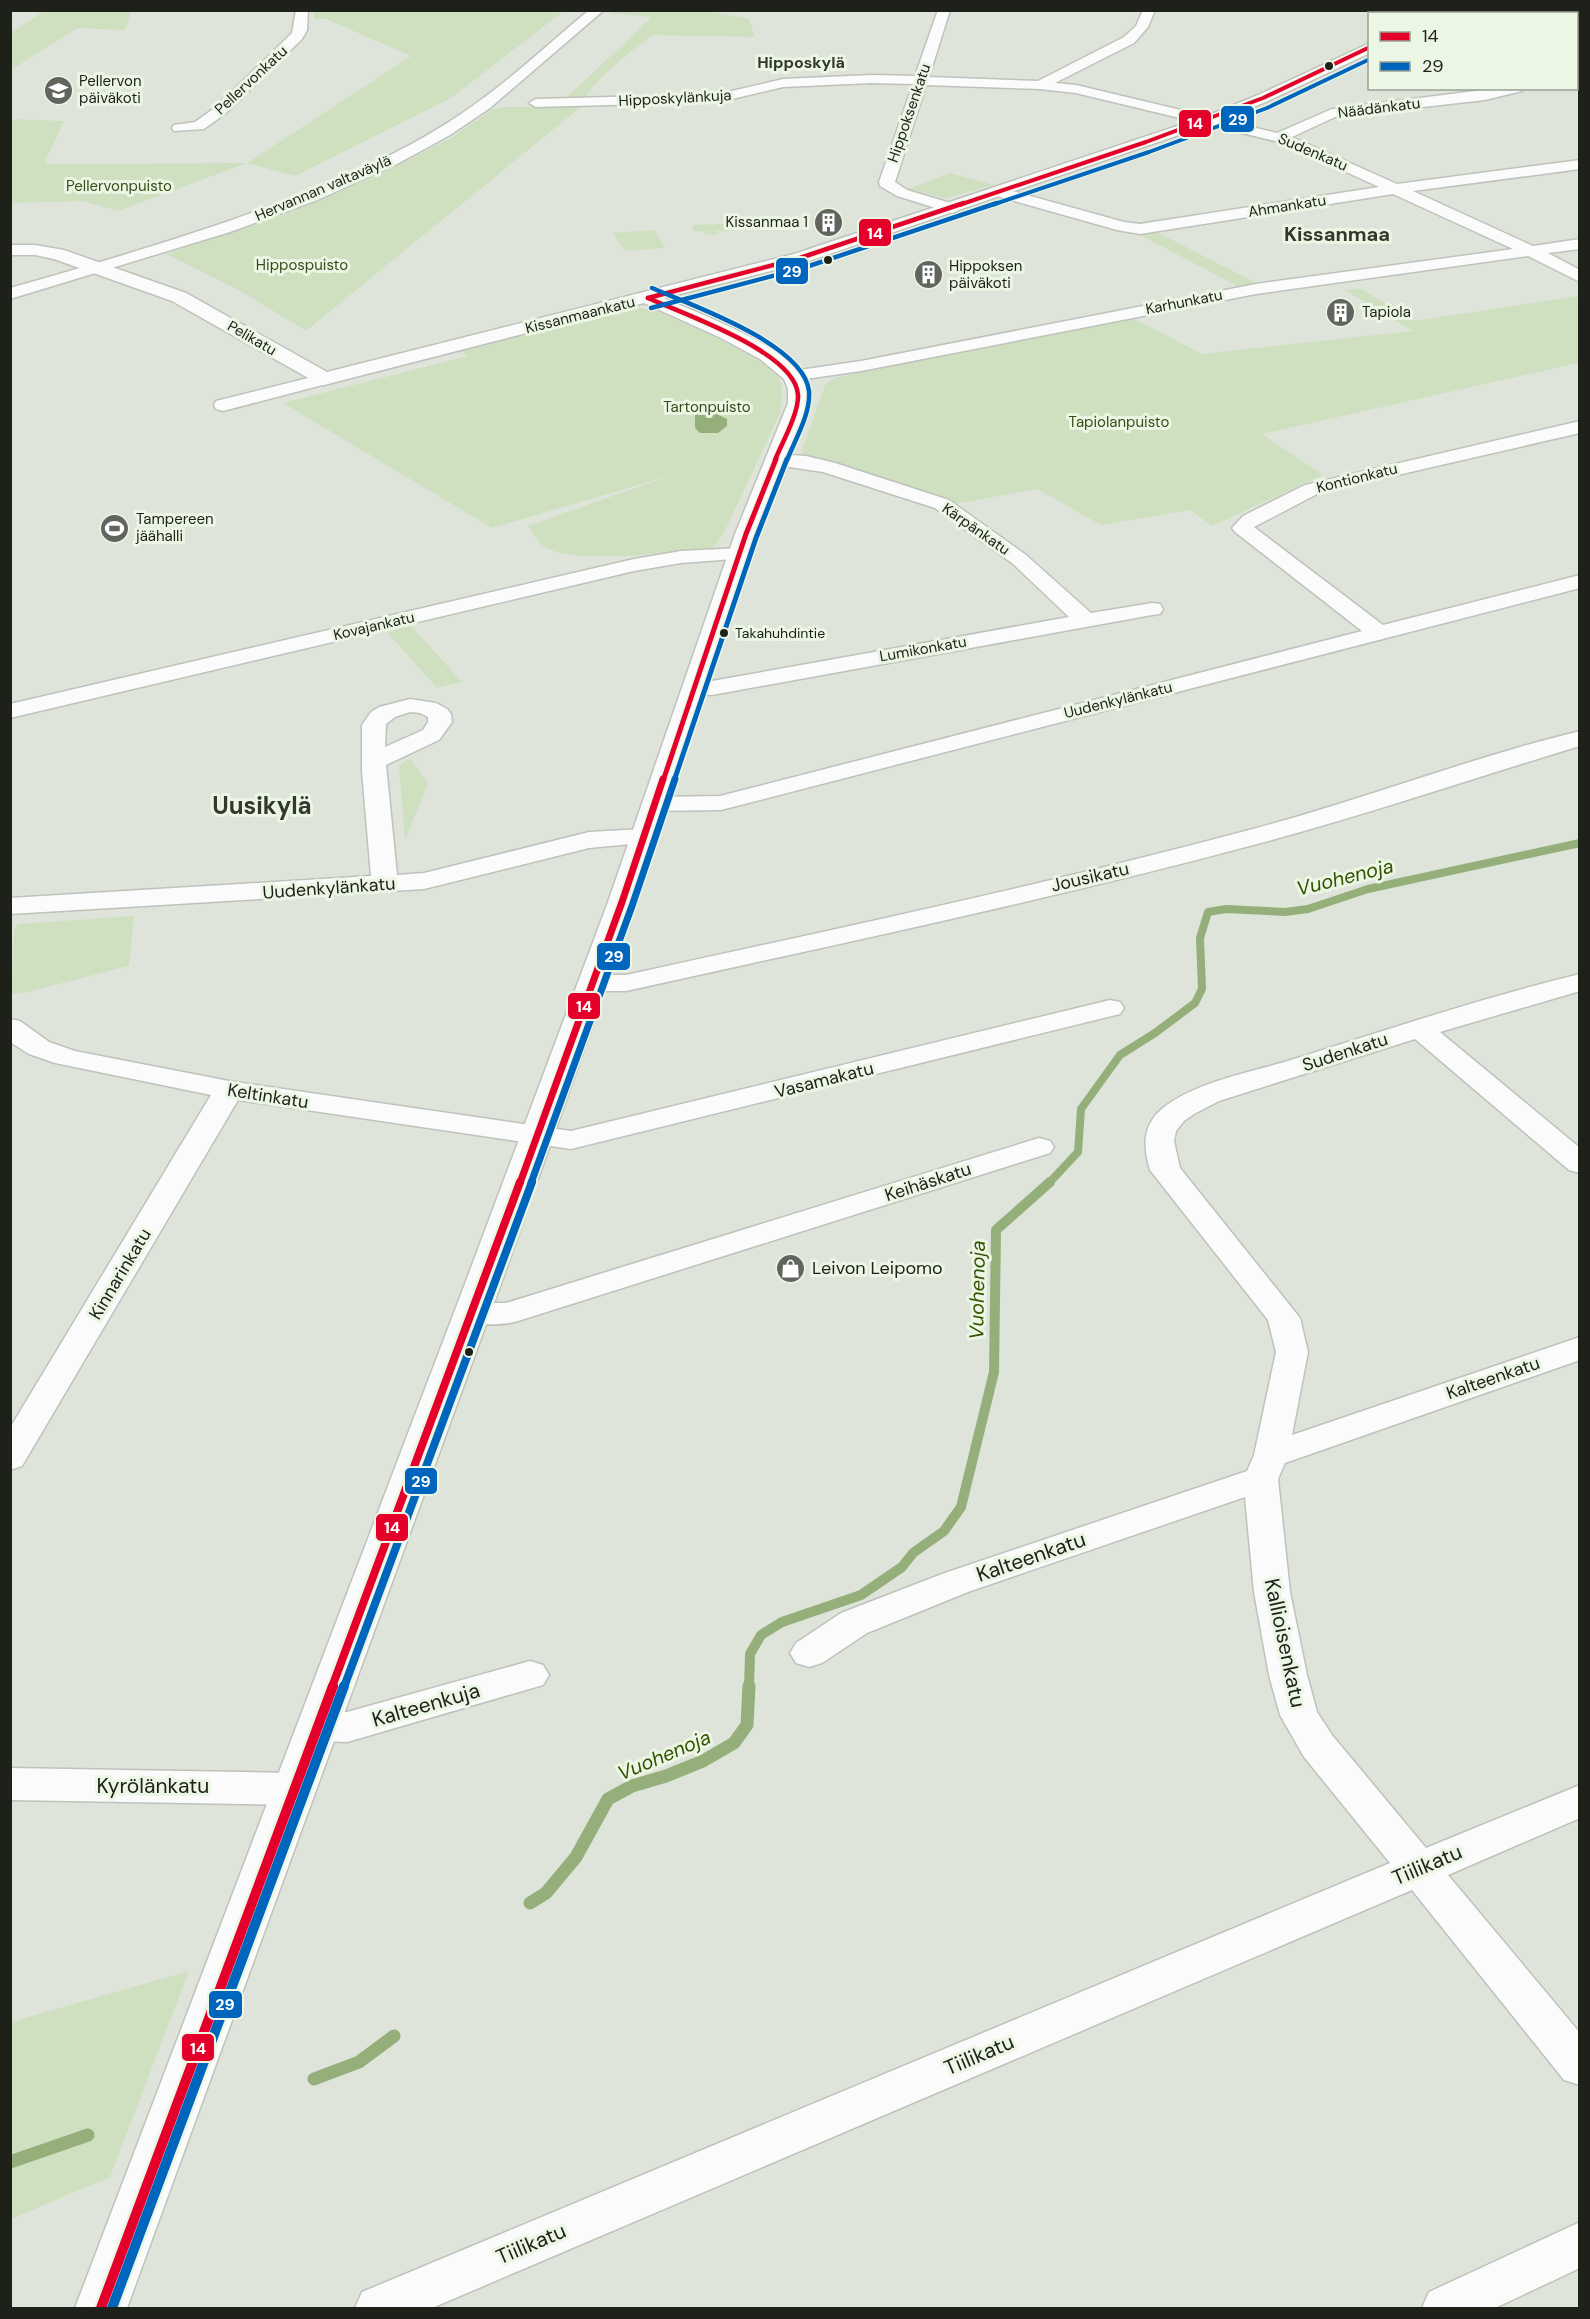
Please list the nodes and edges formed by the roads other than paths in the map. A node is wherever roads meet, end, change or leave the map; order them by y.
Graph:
1 (302, 10) edge
2 (577, 10) edge
3 (598, 10) edge
4 (944, 10) edge
5 (1149, 10) edge
6 (541, 38) dead end
7 (1368, 48) edge
8 (921, 80) junction
9 (1040, 85) junction
10 (1509, 90) edge
11 (536, 103) dead end
12 (1209, 120) junction
13 (178, 128) dead end
14 (1280, 137) junction
15 (346, 164) dead end
16 (1580, 164) edge
17 (1395, 189) junction
18 (998, 192) junction
19 (952, 208) junction
20 (10, 243) edge
21 (1580, 244) edge
22 (10, 250) edge
23 (1529, 250) junction
24 (78, 261) junction
25 (98, 262) junction
26 (118, 262) junction
27 (1580, 277) edge
28 (10, 279) edge
29 (10, 294) edge
30 (179, 297) junction
31 (648, 298) junction
32 (792, 376) junction
33 (324, 380) junction
34 (223, 405) dead end
35 (1580, 427) edge
36 (776, 460) junction
37 (740, 554) junction
38 (1580, 581) edge
39 (1152, 609) dead end
40 (1085, 620) junction
41 (1379, 633) junction
42 (694, 688) junction
43 (10, 711) edge
44 (1580, 738) edge
45 (374, 761) dead end
46 (649, 821) junction
47 (384, 885) junction
48 (10, 906) edge
49 (1580, 982) edge
50 (593, 983) junction
51 (1110, 1008) dead end
52 (10, 1027) edge
53 (1420, 1029) junction
54 (229, 1090) junction
55 (536, 1136) junction
56 (1039, 1147) dead end
57 (1580, 1164) edge
58 (1165, 1170) joint
59 (472, 1313) junction
60 (1580, 1348) edge
61 (10, 1458) edge
62 (1266, 1467) junction
63 (809, 1653) dead end
64 (530, 1675) dead end
65 (320, 1726) junction
66 (10, 1784) edge
67 (295, 1789) junction
68 (1580, 1801) edge
69 (1420, 1868) junction
70 (1580, 2066) edge
71 (1580, 2244) edge
72 (101, 2308) edge
73 (379, 2308) edge
74 (1446, 2308) edge

1 - 13 street, Pellervonkatu
2 - 6 main road
3 - 26 main road, Hervannan valtaväylä
4 - 8 street, Hippoksenkatu
5 - 9 street
7 - 12 main road, Kissanmaankatu
8 - 9 street, Sudenkatu
8 - 11 street, Hipposkylänkuja
8 - 19 street, Hippoksenkatu
9 - 12 street, Sudenkatu
10 - 14 street, Näädänkatu
12 - 14 street, Sudenkatu
12 - 18 main road, Kissanmaankatu
14 - 17 street, Sudenkatu
15 - 25 main road, Hervannan valtaväylä
16 - 17 street, Ahmankatu
17 - 18 street, Ahmankatu
17 - 23 street, Sudenkatu
18 - 19 main road, Kissanmaankatu
19 - 31 main road, Kissanmaankatu
20 - 25 main road
21 - 23 street, Karhunkatu
22 - 24 main road
23 - 27 street, Sudenkatu
23 - 32 street, Karhunkatu
24 - 25 main road
24 - 28 main road
25 - 26 main road, Pelikatu
25 - 29 main road, Hervannan valtaväylä
25 - 30 main road, Pelikatu
26 - 30 main road, Pelikatu
30 - 33 main road, Pelikatu
31 - 32 main road
31 - 33 main road, Kissanmaankatu
32 - 36 main road
33 - 34 street, Kissanmaankatu
35 - 41 street, Kontionkatu
36 - 37 main road
36 - 40 street, Kärpänkatu
37 - 42 main road
37 - 43 street, Kovajankatu
38 - 41 street, Uudenkylänkatu
39 - 40 street, Lumikonkatu
40 - 42 street, Lumikonkatu
41 - 46 street, Uudenkylänkatu
42 - 46 main road
44 - 50 street, Jousikatu
45 - 47 street
46 - 47 street, Uudenkylänkatu
46 - 50 main road
47 - 48 street, Uudenkylänkatu
49 - 53 street, Sudenkatu
50 - 55 main road
51 - 55 street, Vasamakatu
52 - 54 street, Keltinkatu
53 - 57 street
53 - 58 street, Sudenkatu
54 - 55 street, Keltinkatu
54 - 61 street, Kinnarinkatu
55 - 59 main road
56 - 59 street, Keihäskatu
58 - 62 street, Kallioisenkatu
59 - 65 main road
60 - 62 street, Kalteenkatu
62 - 63 street, Kalteenkatu
62 - 69 street, Kallioisenkatu
64 - 65 street, Kalteenkuja
65 - 67 main road
66 - 67 street, Kyrölänkatu
67 - 72 main road
68 - 69 street, Tiilikatu
69 - 70 street, Kallioisenkatu
69 - 73 street, Tiilikatu
71 - 74 street

